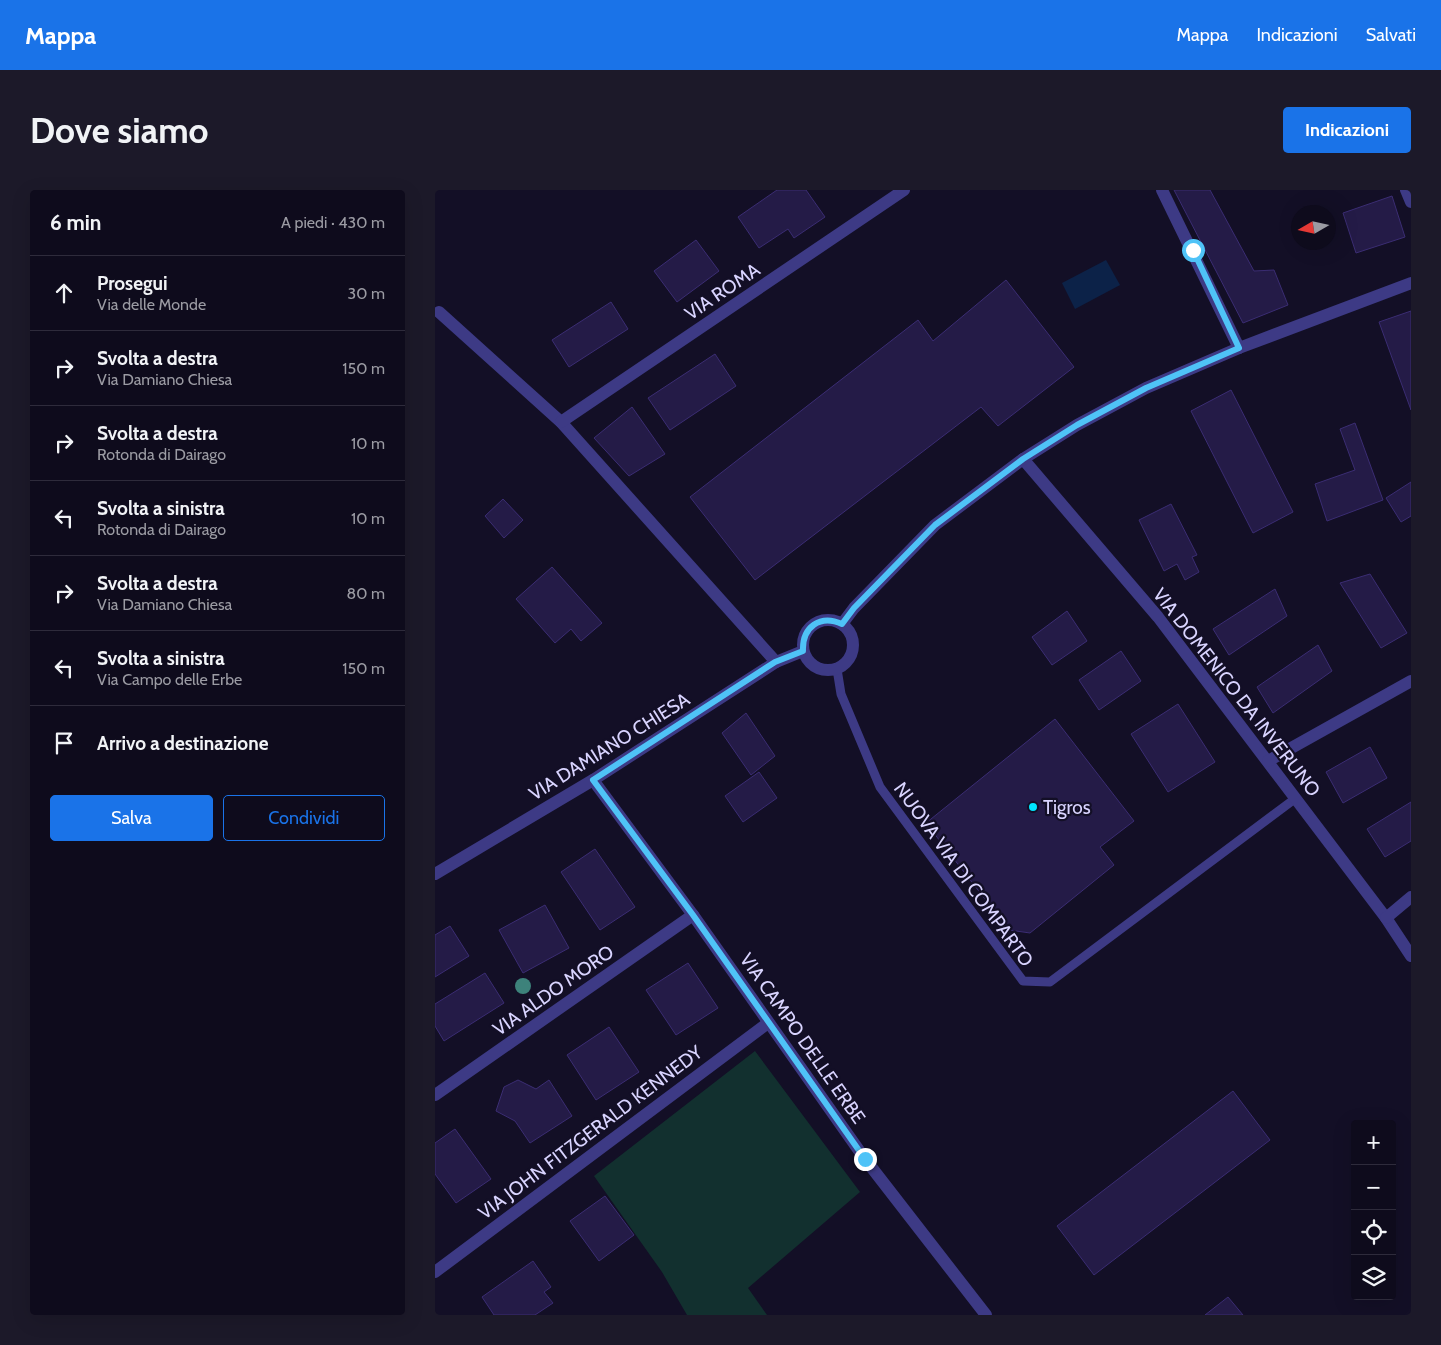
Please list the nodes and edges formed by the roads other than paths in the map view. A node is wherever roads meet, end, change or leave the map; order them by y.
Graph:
1 (904, 190) edge
2 (1162, 190) edge
3 (1406, 190) edge
4 (1411, 202) edge
5 (1411, 283) edge
6 (439, 312) dead end
7 (1239, 348) junction
8 (561, 422) junction
9 (1023, 459) junction
10 (842, 624) junction
11 (803, 651) junction
12 (775, 662) junction
13 (837, 669) junction
14 (1411, 681) edge
15 (1268, 761) junction
16 (593, 780) junction
17 (1296, 798) junction
18 (435, 874) edge
19 (1411, 897) edge
20 (693, 915) junction
21 (1386, 918) junction
22 (1411, 956) edge
23 (768, 1023) junction
24 (435, 1096) edge
25 (435, 1272) edge
26 (986, 1315) edge

1 - 8 street, VIA ROMA
2 - 7 street
3 - 4 street
5 - 7 street
6 - 8 street
7 - 9 street
8 - 12 street
9 - 10 street
9 - 15 street, VIA DOMENICO DA INVERUNO
10 - 11 street
10 - 13 street
11 - 12 street, VIA DAMIANO CHIESA
11 - 13 street
12 - 16 street, VIA DAMIANO CHIESA
13 - 17 lane, NUOVA VIA DI COMPARTO
14 - 15 street
15 - 17 street, VIA DOMENICO DA INVERUNO
16 - 18 street, VIA DAMIANO CHIESA
16 - 20 street, VIA CAMPO DELLE ERBE
17 - 21 street, VIA DOMENICO DA INVERUNO
19 - 21 street
20 - 23 street, VIA CAMPO DELLE ERBE
20 - 24 street, VIA ALDO MORO
21 - 22 street, VIA DOMENICO DA INVERUNO
23 - 25 street, VIA JOHN FITZGERALD KENNEDY
23 - 26 street, VIA CAMPO DELLE ERBE

